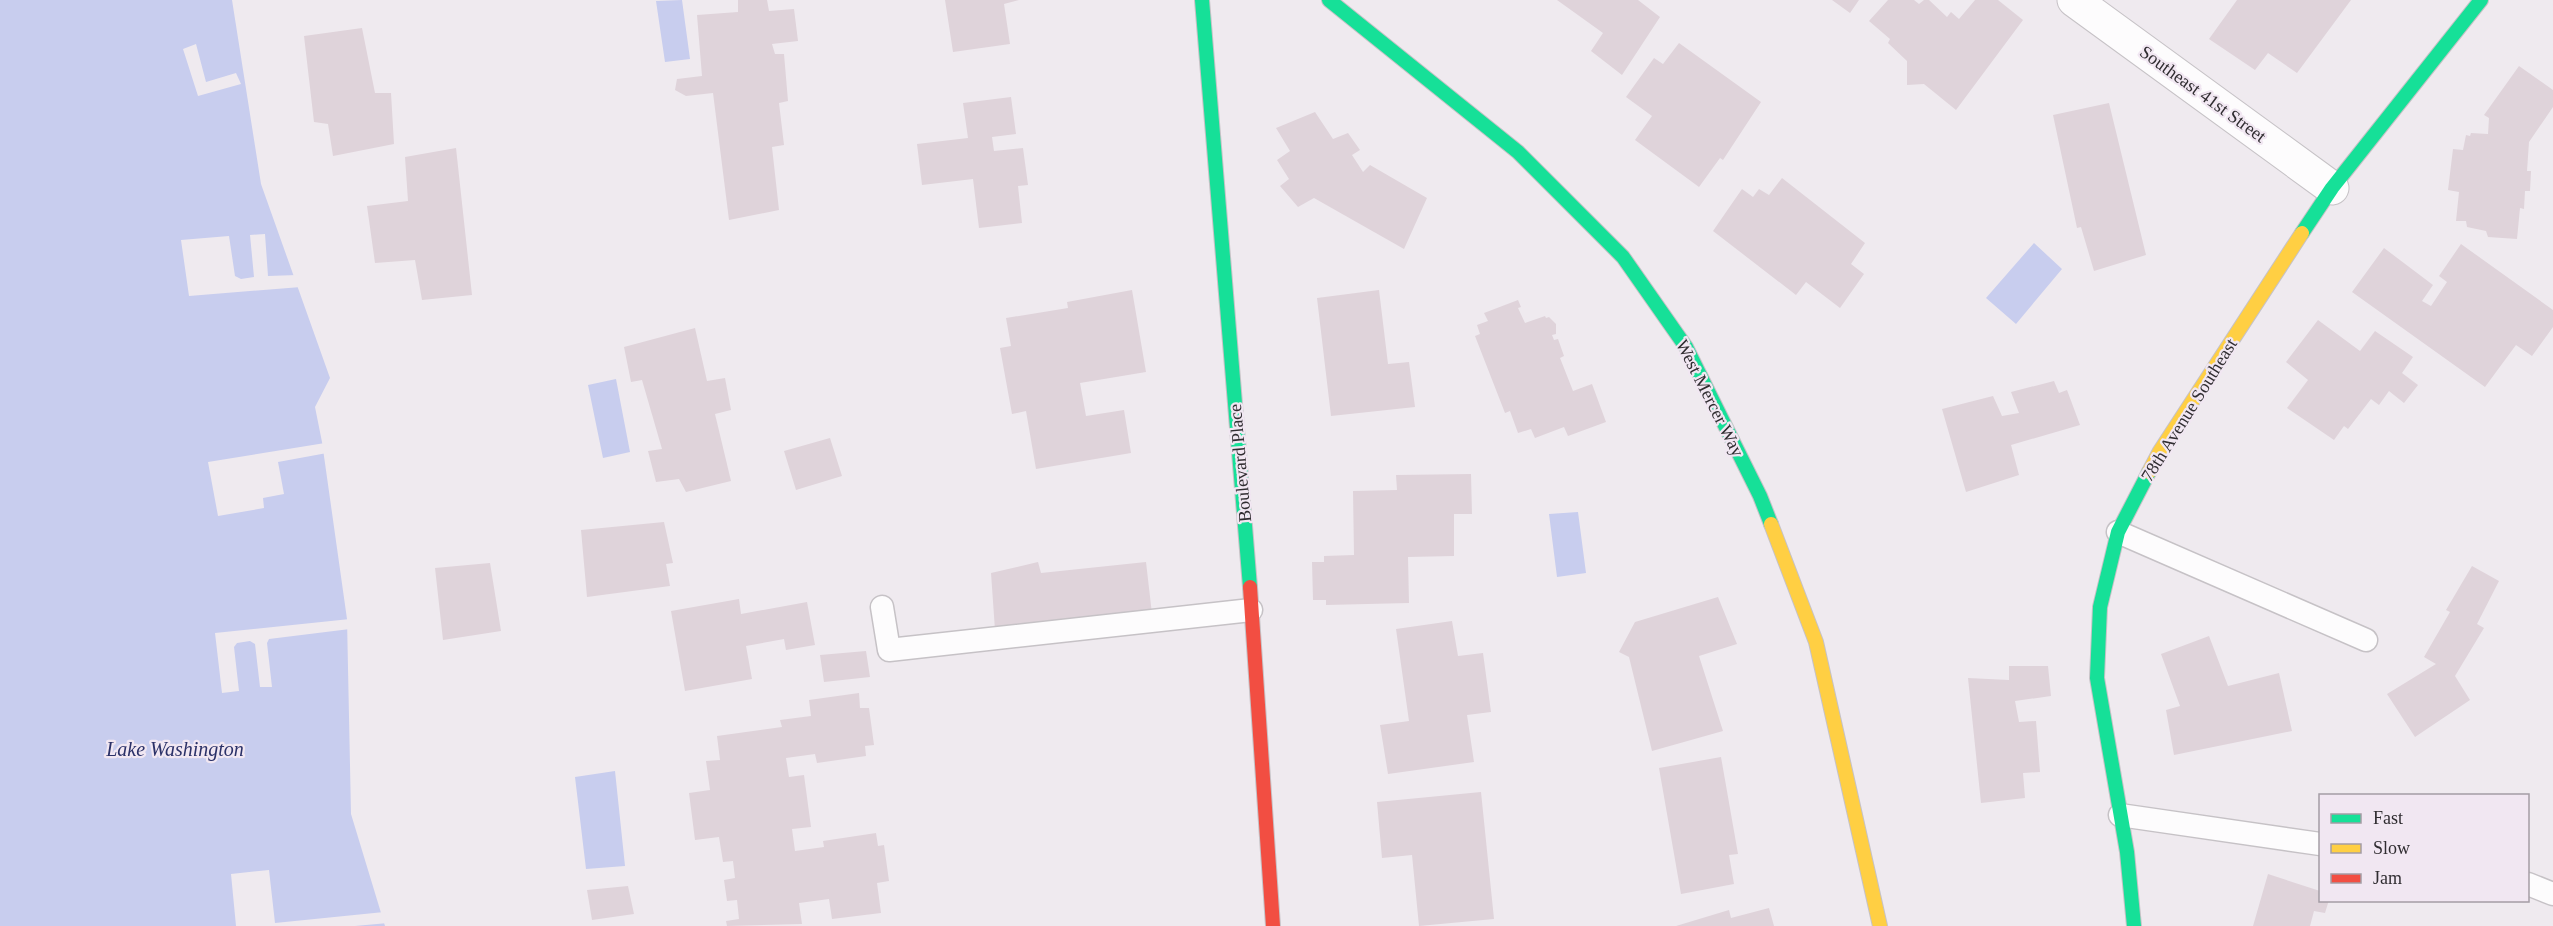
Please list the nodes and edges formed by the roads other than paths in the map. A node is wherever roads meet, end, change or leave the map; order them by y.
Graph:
1 (1202, 0) edge
2 (1329, 0) edge
3 (2074, 0) edge
4 (2481, 0) edge
5 (2332, 188) junction
6 (2118, 532) junction
7 (882, 607) dead end
8 (1251, 610) junction
9 (2366, 640) dead end
10 (2120, 815) junction
11 (2319, 844) edge
12 (2529, 884) edge
13 (2553, 894) edge
14 (1274, 926) edge
15 (1880, 926) edge
16 (2134, 926) edge

1 - 8 street, Boulevard Place
2 - 15 street, West Mercer Way
3 - 5 street, Southeast 41st Street
4 - 5 street, 78th Avenue Southeast
5 - 6 street, 78th Avenue Southeast
6 - 9 lane
6 - 10 street, 78th Avenue Southeast
7 - 8 lane
8 - 14 street, Boulevard Place
10 - 11 lane
10 - 16 street, 78th Avenue Southeast
12 - 13 lane

